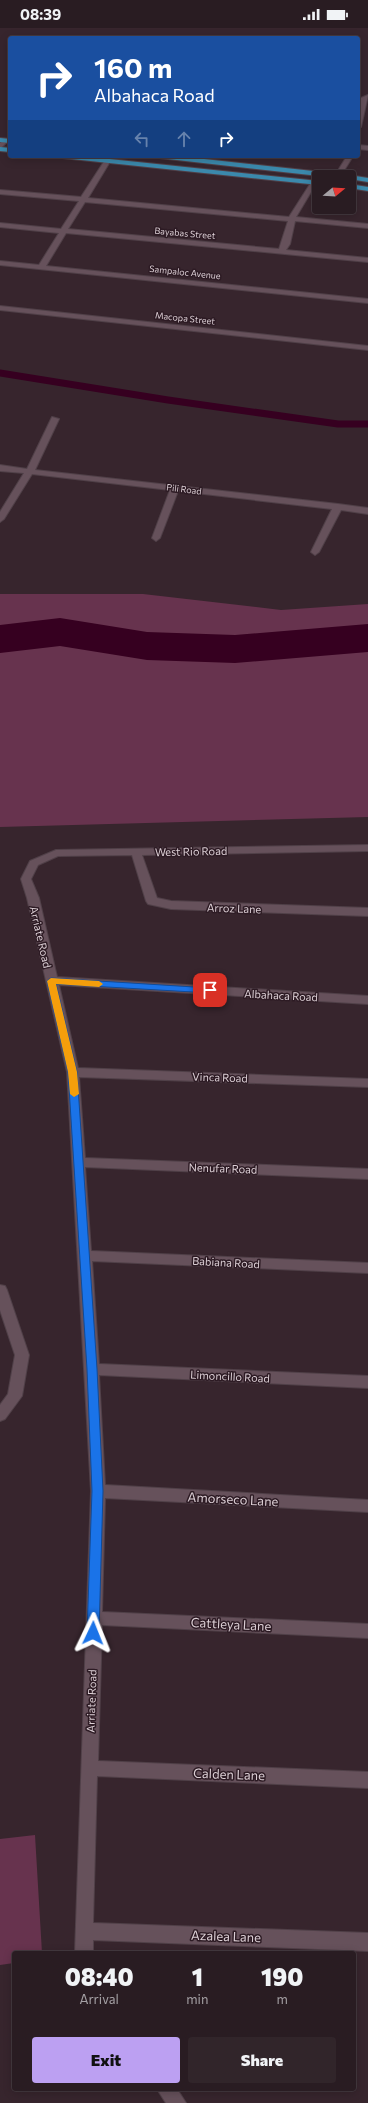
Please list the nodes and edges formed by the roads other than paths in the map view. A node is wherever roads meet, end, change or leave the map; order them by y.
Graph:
1 (368, 96) edge
2 (360, 115) edge
3 (5, 140) edge
4 (0, 148) edge
5 (85, 158) edge
6 (177, 158) edge
7 (349, 158) edge
8 (108, 160) junction
9 (341, 170) edge
10 (312, 173) edge
11 (356, 178) edge
12 (368, 180) edge
13 (312, 182) edge
14 (356, 187) edge
15 (312, 188) edge
16 (368, 189) edge
17 (0, 192) edge
18 (82, 200) junction
19 (292, 218) junction
20 (0, 225) edge
21 (368, 226) edge
22 (64, 231) junction
23 (282, 252) junction
24 (368, 260) edge
25 (0, 263) edge
26 (41, 267) junction
27 (368, 301) edge
28 (0, 308) edge
29 (368, 348) edge
30 (55, 419) dead end
31 (0, 468) edge
32 (30, 471) junction
33 (175, 488) junction
34 (338, 507) junction
35 (368, 511) edge
36 (0, 519) edge
37 (156, 538) dead end
38 (315, 552) dead end
39 (368, 848) edge
40 (136, 852) junction
41 (26, 879) joint
42 (368, 912) edge
43 (51, 981) junction
44 (368, 1000) edge
45 (73, 1072) junction
46 (368, 1083) edge
47 (78, 1162) junction
48 (368, 1174) edge
49 (84, 1256) junction
50 (368, 1268) edge
51 (0, 1290) edge
52 (92, 1369) junction
53 (368, 1382) edge
54 (0, 1415) edge
55 (98, 1491) junction
56 (368, 1506) edge
57 (94, 1618) junction
58 (368, 1631) edge
59 (90, 1768) junction
60 (368, 1780) edge
61 (84, 1931) junction
62 (368, 1942) edge
63 (84, 1951) edge
64 (168, 2091) edge
65 (177, 2103) edge

1 - 2 street
3 - 4 street
5 - 8 main road
6 - 10 main road
7 - 9 street
8 - 13 main road
8 - 18 street
11 - 12 main road
14 - 16 main road
15 - 19 street
17 - 18 street
18 - 19 street
18 - 22 street
19 - 21 street
19 - 23 street
20 - 22 street, Bayabas Street
22 - 23 street, Bayabas Street
22 - 26 street
23 - 24 street, Bayabas Street
25 - 26 street, Sampaloc Avenue
26 - 27 street, Sampaloc Avenue
28 - 29 street, Macopa Street
30 - 32 street
31 - 32 street, Pili Road
32 - 33 street, Pili Road
32 - 36 street
33 - 34 street, Pili Road
33 - 37 street
34 - 35 street, Pili Road
34 - 38 street
39 - 40 street, West Rio Road
40 - 41 street, West Rio Road
40 - 42 street, Arroz Lane
41 - 43 street, Arriate Road
43 - 44 street, Albahaca Road
43 - 45 street, Arriate Road
45 - 46 street, Vinca Road
45 - 47 street, Arriate Road
47 - 48 street, Nenufar Road
47 - 49 street, Arriate Road
49 - 50 street, Babiana Road
49 - 52 street, Arriate Road
51 - 54 street
52 - 53 street, Limoncillo Road
52 - 55 street, Arriate Road
55 - 56 street, Amorseco Lane
55 - 57 street, Arriate Road
57 - 58 street, Cattleya Lane
57 - 59 street, Arriate Road
59 - 60 street, Calden Lane
59 - 61 street, Arriate Road
61 - 62 street, Azalea Lane
61 - 63 street, Arriate Road
64 - 65 street

